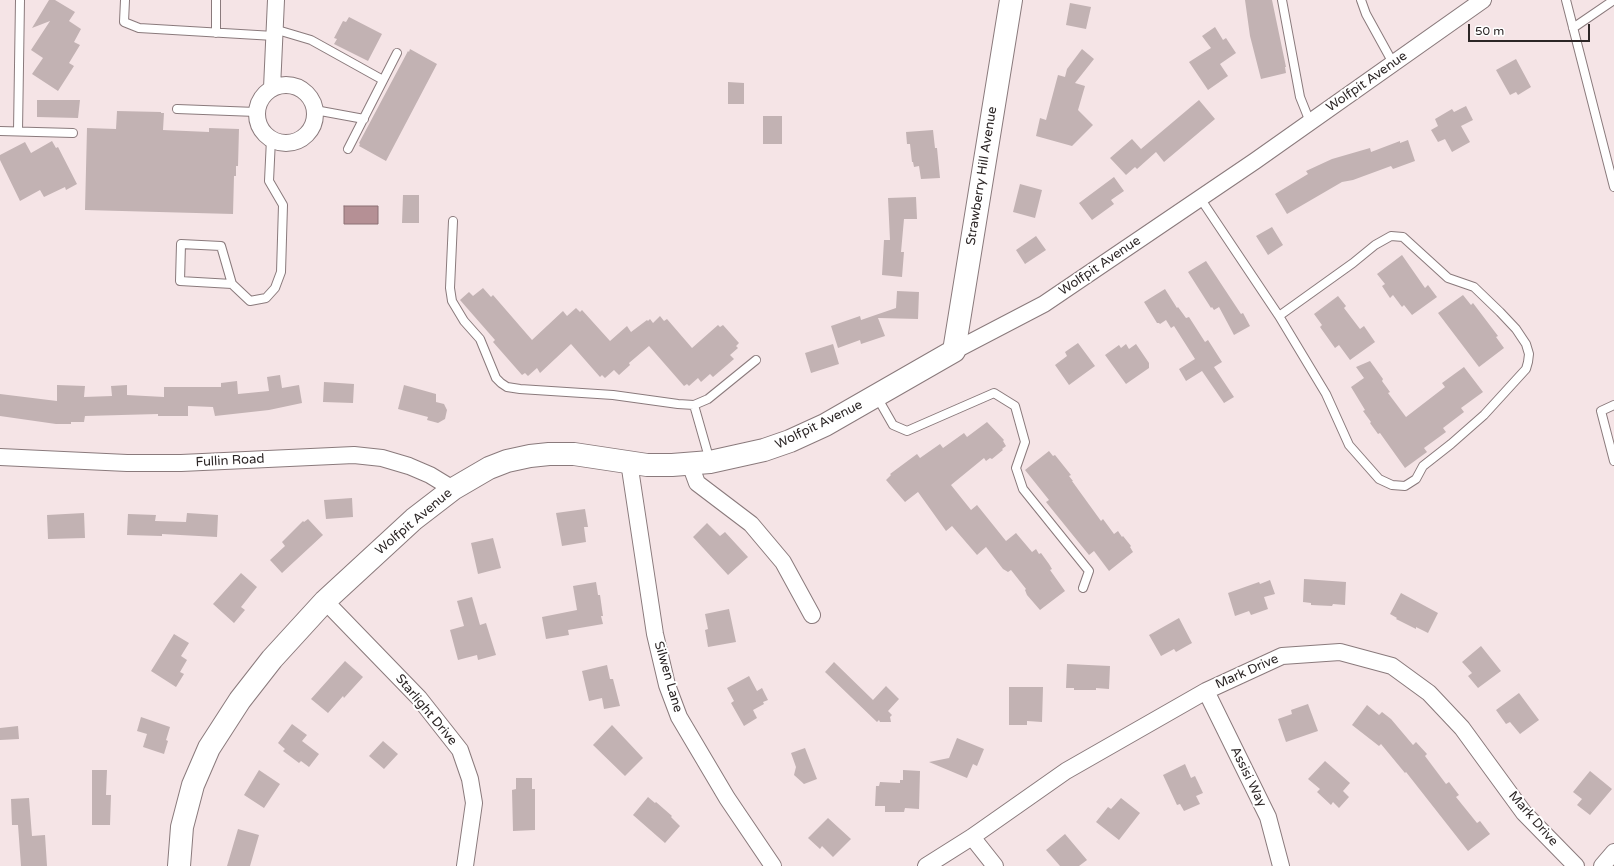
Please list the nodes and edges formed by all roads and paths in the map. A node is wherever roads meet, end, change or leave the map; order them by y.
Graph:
1 (20, 0) edge
2 (125, 0) edge
3 (216, 0) edge
4 (276, 0) edge
5 (1011, 0) edge
6 (1282, 0) edge
7 (1361, 0) edge
8 (1483, 0) edge
9 (1566, 0) edge
10 (1614, 0) edge
11 (1573, 28) junction
12 (274, 32) junction
13 (216, 33) junction
14 (397, 53) dead end
15 (1393, 63) junction
16 (384, 80) junction
17 (272, 88) junction
18 (177, 109) dead end
19 (315, 110) junction
20 (256, 112) junction
21 (364, 119) junction
22 (1310, 122) junction
23 (0, 131) edge
24 (18, 131) junction
25 (73, 133) dead end
26 (271, 139) junction
27 (348, 149) dead end
28 (1614, 187) edge
29 (1200, 198) junction
30 (454, 221) dead end
31 (232, 284) junction
32 (1279, 316) junction
33 (954, 351) junction
34 (756, 360) dead end
35 (876, 396) junction
36 (694, 405) junction
37 (1614, 405) edge
38 (0, 457) edge
39 (1614, 461) edge
40 (629, 462) junction
41 (700, 463) junction
42 (452, 489) junction
43 (1082, 588) dead end
44 (325, 601) junction
45 (812, 615) dead end
46 (1206, 691) junction
47 (972, 837) junction
48 (1614, 852) edge
49 (179, 866) edge
50 (464, 866) edge
51 (773, 866) edge
52 (926, 866) edge
53 (995, 866) edge
54 (1281, 866) edge
55 (1576, 866) edge
56 (1602, 866) edge

1 - 24 lane
2 - 13 lane
3 - 13 lane
4 - 12 street
5 - 33 street, Strawberry Hill Avenue
6 - 22 lane
7 - 15 lane
8 - 15 street, Wolfpit Avenue
9 - 11 lane
10 - 11 lane
11 - 28 lane
12 - 13 lane
12 - 16 lane
12 - 17 street
14 - 16 lane
15 - 22 street, Wolfpit Avenue
16 - 21 lane
17 - 19 street
17 - 20 street
18 - 20 lane
19 - 21 lane
19 - 26 street
20 - 26 street
21 - 27 lane
22 - 29 street, Wolfpit Avenue
23 - 24 lane
24 - 25 lane
26 - 31 lane
29 - 32 lane
29 - 33 street, Wolfpit Avenue
30 - 36 lane
31 - 31 lane
32 - 32 lane
33 - 35 street, Wolfpit Avenue
34 - 36 lane
35 - 41 street, Wolfpit Avenue
35 - 43 lane
36 - 41 lane
37 - 39 lane
38 - 42 street, Fullin Road
40 - 41 street, Wolfpit Avenue
40 - 42 street, Wolfpit Avenue
40 - 51 street, Silwen Lane
41 - 45 street
42 - 44 street, Wolfpit Avenue
44 - 49 street, Wolfpit Avenue
44 - 50 street, Starlight Drive
46 - 47 street, Mark Drive
46 - 54 street, Assisi Way
46 - 55 street, Mark Drive
47 - 52 street, Mark Drive
47 - 53 street
48 - 56 street

